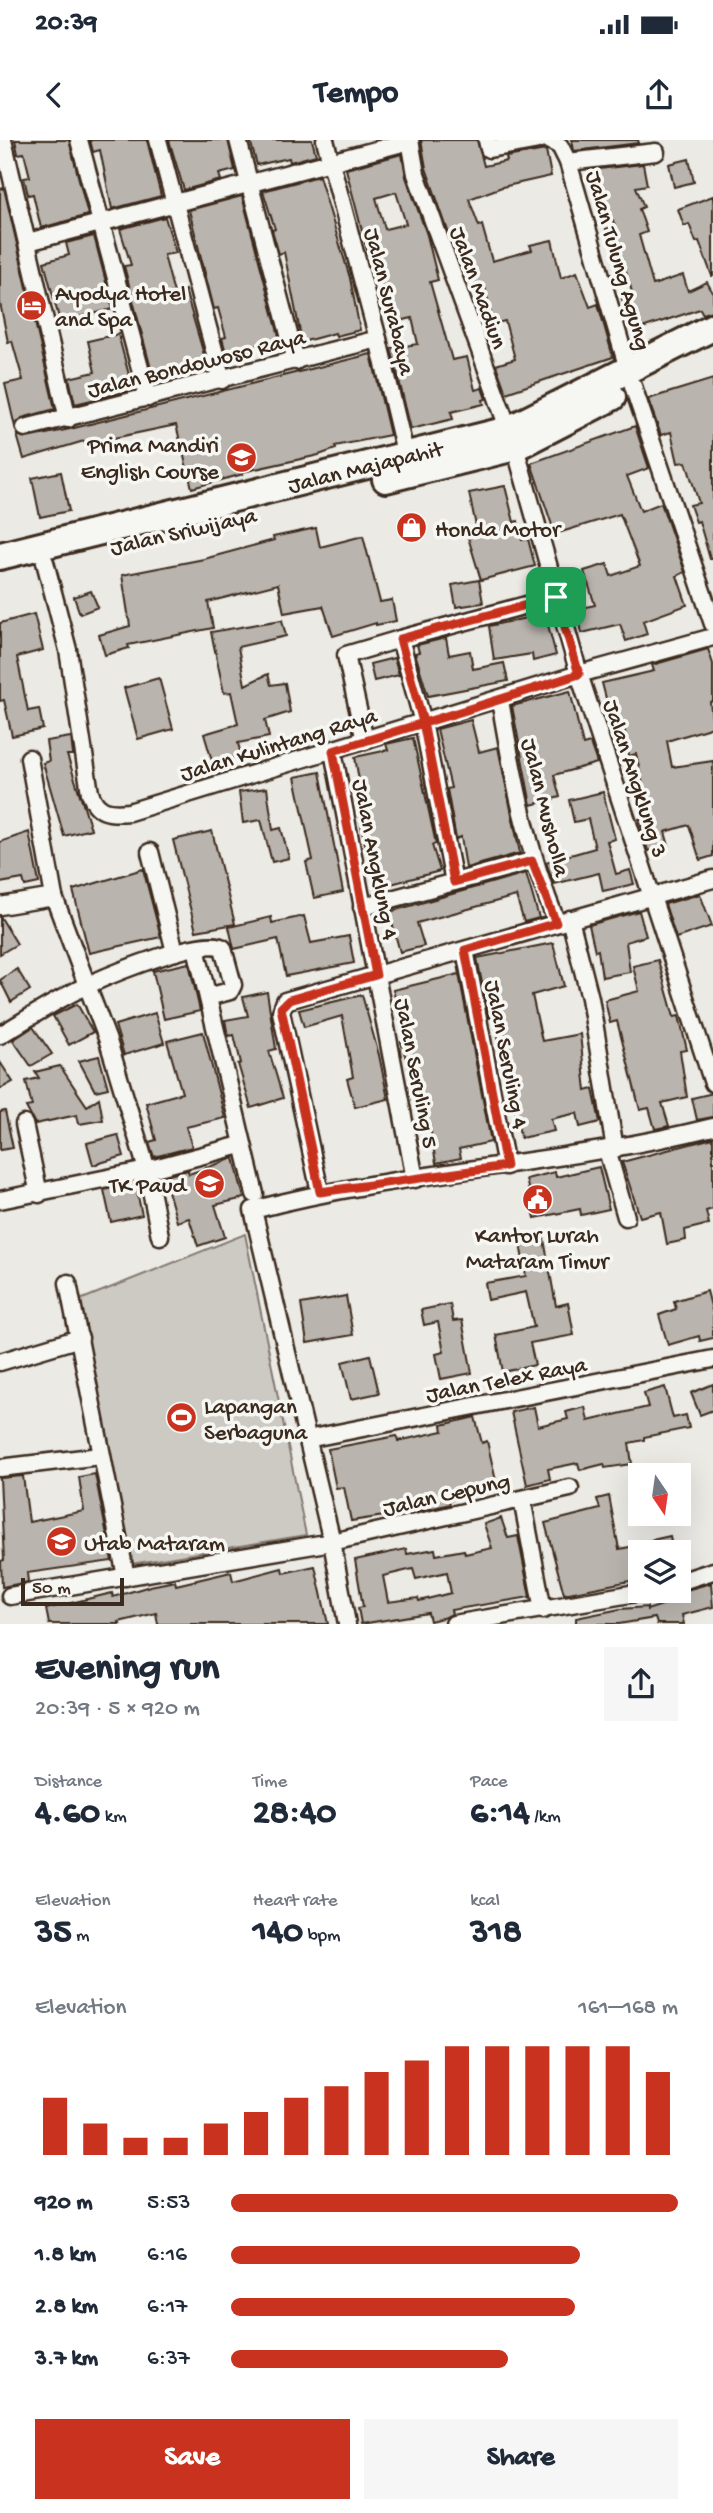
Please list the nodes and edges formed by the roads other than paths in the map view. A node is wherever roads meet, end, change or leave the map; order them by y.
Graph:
1 (4, 140) edge
2 (79, 140) edge
3 (158, 140) edge
4 (238, 140) edge
5 (325, 140) edge
6 (410, 140) edge
7 (487, 140) edge
8 (539, 140) edge
9 (549, 140) edge
10 (656, 152) dead end
11 (568, 162) junction
12 (331, 163) junction
13 (250, 182) junction
14 (175, 203) junction
15 (101, 223) junction
16 (28, 242) junction
17 (713, 327) edge
18 (378, 339) junction
19 (713, 345) edge
20 (296, 361) junction
21 (630, 378) junction
22 (222, 380) junction
23 (148, 398) junction
24 (68, 419) junction
25 (25, 428) dead end
26 (511, 438) junction
27 (408, 465) junction
28 (166, 525) junction
29 (0, 556) edge
30 (45, 562) junction
31 (0, 572) edge
32 (556, 597) junction
33 (713, 624) edge
34 (713, 637) edge
35 (400, 639) junction
36 (579, 674) junction
37 (500, 700) junction
38 (423, 722) junction
39 (365, 741) junction
40 (333, 751) junction
41 (29, 758) dead end
42 (150, 852) dead end
43 (532, 861) junction
44 (713, 879) edge
45 (454, 882) junction
46 (652, 895) junction
47 (54, 897) junction
48 (0, 906) edge
49 (362, 907) junction
50 (564, 921) junction
51 (196, 948) junction
52 (465, 950) junction
53 (175, 953) junction
54 (376, 975) junction
55 (89, 984) junction
56 (208, 997) junction
57 (0, 1035) edge
58 (713, 1083) edge
59 (24, 1124) dead end
60 (713, 1127) edge
61 (241, 1144) junction
62 (611, 1150) junction
63 (506, 1166) junction
64 (147, 1170) junction
65 (415, 1179) junction
66 (320, 1192) junction
67 (38, 1194) junction
68 (256, 1194) dead end
69 (0, 1200) edge
70 (626, 1217) dead end
71 (160, 1236) dead end
72 (68, 1283) dead end
73 (80, 1338) junction
74 (713, 1359) edge
75 (0, 1362) edge
76 (307, 1439) junction
77 (100, 1456) junction
78 (0, 1468) edge
79 (570, 1488) dead end
80 (522, 1499) junction
81 (332, 1542) junction
82 (713, 1571) edge
83 (126, 1577) junction
84 (691, 1578) edge
85 (628, 1595) edge
86 (10, 1596) dead end
87 (543, 1610) junction
88 (347, 1624) edge
89 (454, 1624) edge

1 - 16 street
2 - 15 street
3 - 14 street
4 - 13 street
5 - 12 street, Jalan Surabaya
6 - 12 street
6 - 26 street, Jalan Madiun
7 - 8 street
9 - 11 street, Jalan Tulung Agung
10 - 11 street, Jalan Tulung Agung
11 - 21 street, Jalan Tulung Agung
12 - 13 street
12 - 18 street, Jalan Surabaya
13 - 14 street
13 - 20 street
14 - 15 street
14 - 22 street
15 - 16 street
15 - 23 street
16 - 24 street
17 - 21 main road
18 - 20 street, Jalan Bondowoso Raya
18 - 27 street, Jalan Surabaya
19 - 21 main road, Jalan Sriwijaya
20 - 22 street, Jalan Bondowoso Raya
21 - 26 main road, Jalan Sriwijaya
21 - 33 street, Jalan Tulung Agung
22 - 23 street, Jalan Bondowoso Raya
23 - 24 street, Jalan Bondowoso Raya
24 - 25 street, Jalan Bondowoso Raya
26 - 27 main road, Jalan Sriwijaya
26 - 32 street, Jalan Madiun
27 - 28 main road, Jalan Sriwijaya
28 - 29 main road
28 - 30 main road, Jalan Sriwijaya
30 - 31 main road, Jalan Sriwijaya
30 - 40 street, Jalan Kulintang Raya
32 - 35 street
32 - 36 street, Jalan Angklung 3
34 - 36 street, Jalan Kulintang Raya
35 - 38 street
35 - 39 street
36 - 37 street, Jalan Kulintang Raya
36 - 46 street, Jalan Angklung 3
37 - 38 street, Jalan Kulintang Raya
37 - 43 street, Jalan Musholla
38 - 39 street, Jalan Kulintang Raya
38 - 45 street
39 - 40 street, Jalan Kulintang Raya
40 - 49 street, Jalan Angklung 4
41 - 47 street
42 - 53 street
43 - 45 street
43 - 50 street, Jalan Musholla
44 - 46 street
45 - 49 street
46 - 50 street
46 - 58 street, Jalan Angklung 3
47 - 48 street
47 - 55 street
49 - 54 street, Jalan Angklung 4
50 - 52 street
50 - 62 street, Jalan Musholla
51 - 53 street
51 - 56 street
51 - 56 street
52 - 54 street
52 - 63 street, Jalan Seruling 4
53 - 55 street
54 - 65 street, Jalan Seruling 5
54 - 66 street
55 - 57 street
55 - 64 street
56 - 61 street
59 - 67 street
60 - 62 street
61 - 64 street
61 - 68 street
62 - 63 street
62 - 70 street, Jalan Musholla
63 - 65 street
64 - 67 street
64 - 71 street
65 - 66 street
66 - 76 street
67 - 69 street
72 - 73 street
73 - 75 street
73 - 77 street
74 - 76 street, Jalan Telex Raya
76 - 81 street
77 - 78 street
77 - 83 street
79 - 80 street, Jalan Cepung
80 - 81 street, Jalan Cepung
80 - 87 street
81 - 83 street, Jalan Cepung
81 - 88 street
82 - 84 street
83 - 86 street, Jalan Cepung
85 - 87 street
87 - 89 street

